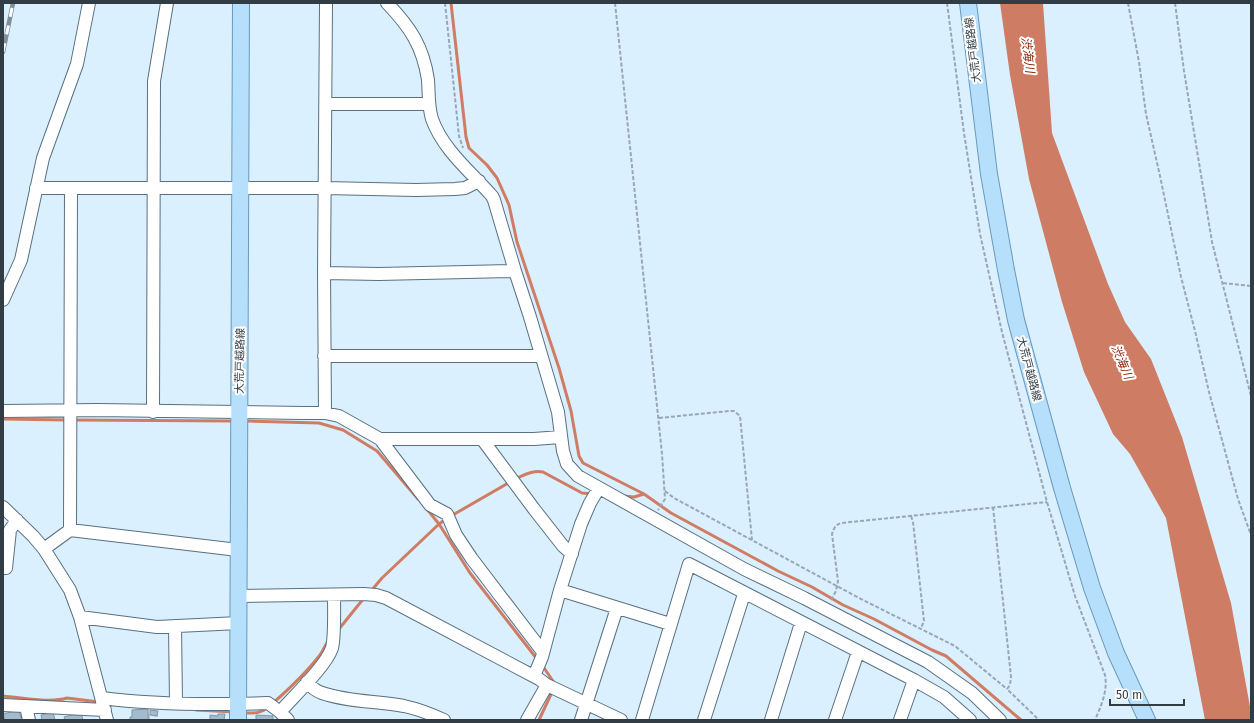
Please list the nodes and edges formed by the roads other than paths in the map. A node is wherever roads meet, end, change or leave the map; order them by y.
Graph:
1 (89, 3) edge
2 (167, 3) edge
3 (242, 3) edge
4 (326, 3) edge
5 (387, 3) edge
6 (968, 3) edge
7 (326, 104) junction
8 (429, 104) junction
9 (479, 181) junction
10 (36, 188) junction
11 (71, 188) junction
12 (154, 188) junction
13 (240, 188) junction
14 (325, 188) junction
15 (515, 271) junction
16 (324, 273) junction
17 (3, 300) edge
18 (324, 356) junction
19 (541, 356) junction
20 (3, 411) edge
21 (71, 411) junction
22 (152, 412) junction
23 (239, 413) junction
24 (325, 413) junction
25 (561, 438) junction
26 (380, 439) junction
27 (482, 439) junction
28 (599, 488) junction
29 (3, 507) edge
30 (16, 520) junction
31 (70, 530) junction
32 (44, 549) junction
33 (238, 550) junction
34 (572, 554) junction
35 (3, 568) edge
36 (560, 590) junction
37 (744, 594) junction
38 (334, 595) junction
39 (238, 596) junction
40 (617, 608) junction
41 (80, 617) junction
42 (801, 623) junction
43 (239, 624) junction
44 (670, 624) junction
45 (175, 626) junction
46 (543, 652) junction
47 (858, 652) junction
48 (534, 676) junction
49 (914, 680) junction
50 (307, 682) junction
51 (547, 685) junction
52 (176, 703) junction
53 (238, 704) junction
54 (586, 704) junction
55 (3, 705) edge
56 (26, 706) junction
57 (104, 709) edge
58 (284, 716) edge
59 (967, 719) edge
60 (29, 720) edge
61 (238, 720) edge
62 (444, 720) edge
63 (527, 720) edge
64 (581, 720) edge
65 (622, 720) edge
66 (642, 720) edge
67 (704, 720) edge
68 (770, 720) edge
69 (835, 720) edge
70 (900, 720) edge
71 (1000, 720) edge
72 (1147, 720) edge

1 - 10 street
2 - 12 street
3 - 13 main road, 大荒戸越路線
4 - 7 street
5 - 8 street
6 - 72 main road, 大荒戸越路線
7 - 8 street
7 - 14 street
8 - 9 street
9 - 14 street
9 - 15 street
10 - 11 street
10 - 17 street
11 - 12 street
11 - 21 street
12 - 13 street
12 - 22 street
13 - 14 street
13 - 23 main road, 大荒戸越路線
14 - 16 street
15 - 16 street
15 - 19 street
16 - 18 street
18 - 19 street
18 - 24 street
19 - 25 street
20 - 21 street
21 - 22 street
21 - 31 street
22 - 23 street
23 - 24 street
23 - 33 main road, 大荒戸越路線
24 - 26 street
25 - 27 street
25 - 28 street
26 - 27 street
26 - 46 street
27 - 34 street
28 - 34 street
28 - 71 street
29 - 30 street
30 - 32 street
30 - 35 street
31 - 32 street
31 - 33 street
32 - 41 street
33 - 39 main road, 大荒戸越路線
34 - 36 street
36 - 40 street
36 - 46 street
37 - 42 street
37 - 44 street
37 - 67 street
38 - 39 street
38 - 48 street
38 - 50 street
39 - 43 main road, 大荒戸越路線
40 - 44 street
40 - 54 street
41 - 45 street
41 - 57 street
42 - 47 street
42 - 68 street
43 - 45 street
43 - 53 main road, 大荒戸越路線
44 - 66 street
45 - 52 street
46 - 48 street
47 - 49 street
47 - 69 street
48 - 51 street
49 - 59 street
49 - 70 street
50 - 58 street
50 - 62 street
51 - 54 street
51 - 63 street
52 - 53 street
52 - 57 street
53 - 58 street
53 - 61 main road, 大荒戸越路線
54 - 64 street
54 - 65 street
55 - 56 street
56 - 57 street
56 - 60 street

